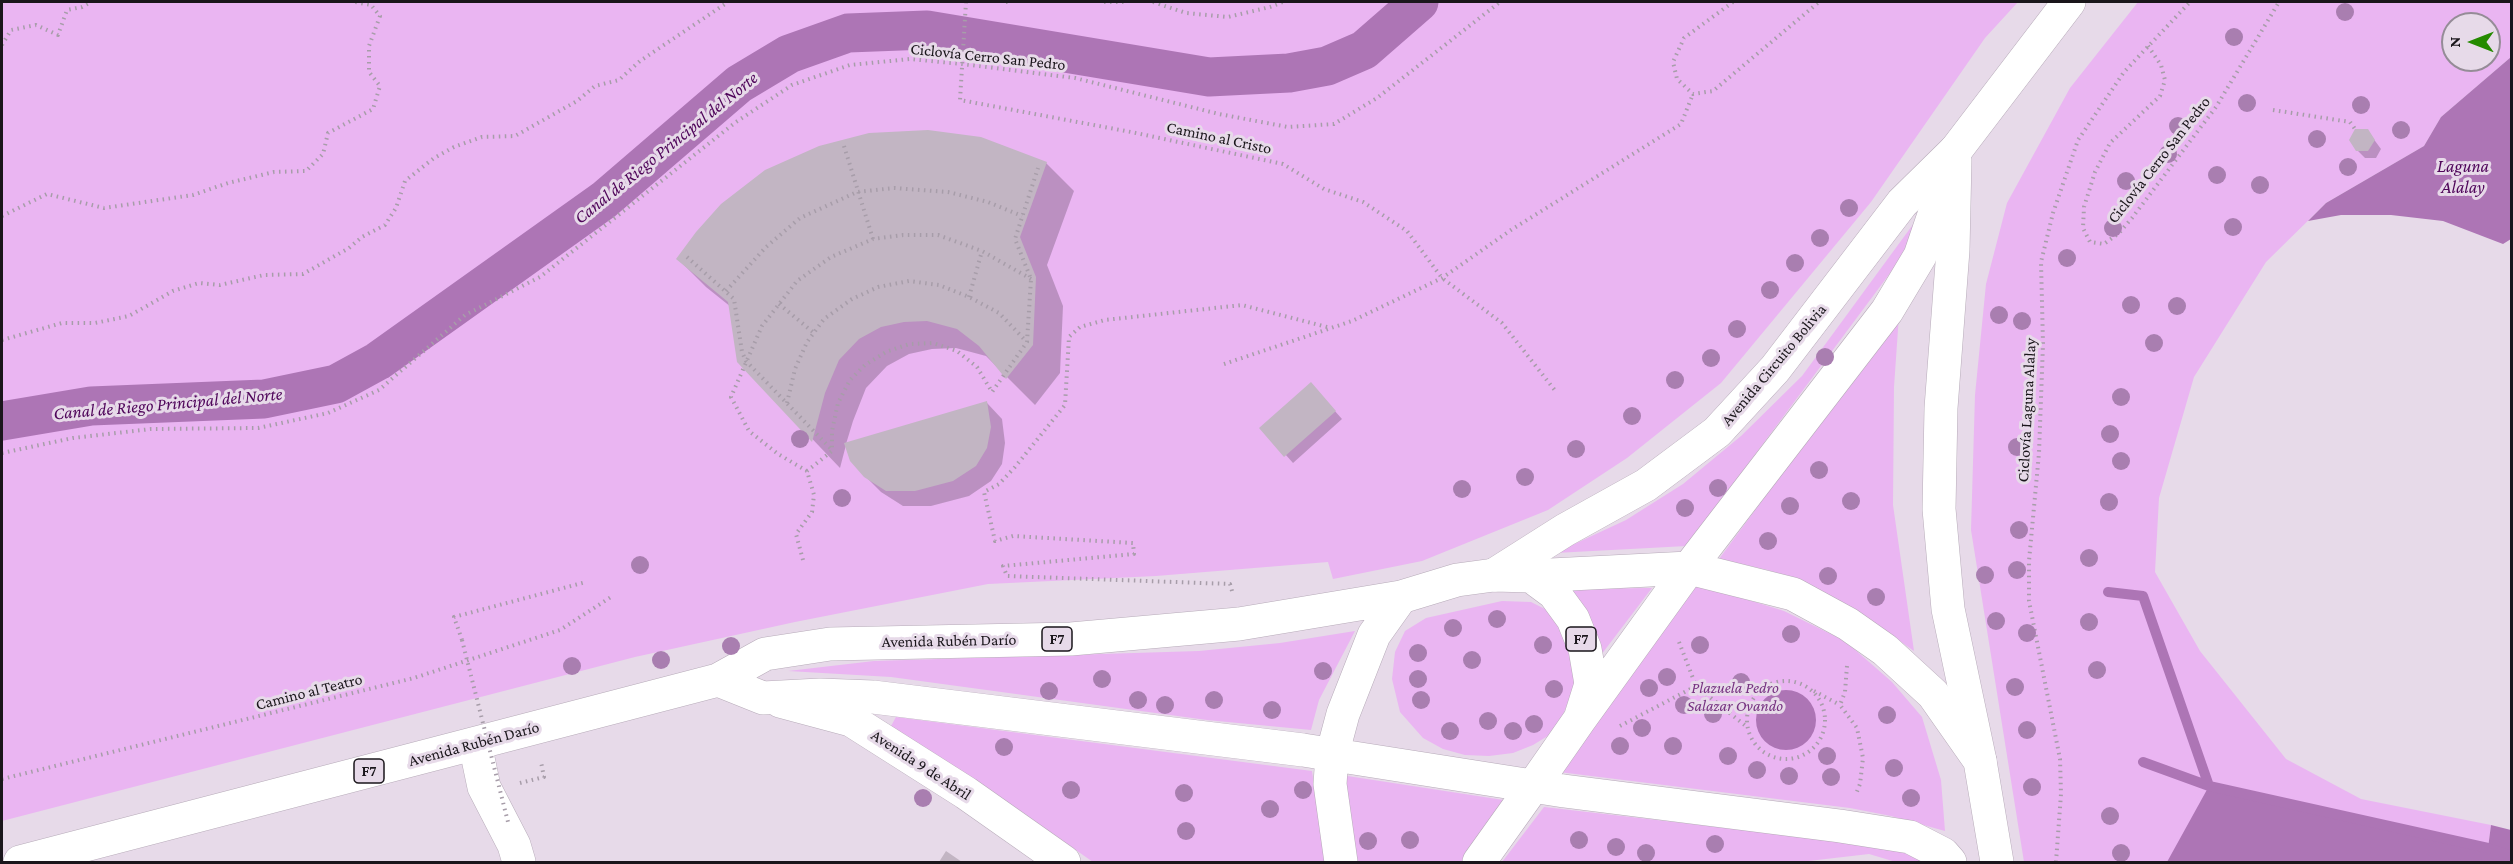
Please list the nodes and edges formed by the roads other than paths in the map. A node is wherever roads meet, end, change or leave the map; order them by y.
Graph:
1 (2069, 2) edge
2 (1956, 150) junction
3 (1689, 568) junction
4 (1494, 574) junction
5 (1531, 576) junction
6 (1401, 597) junction
7 (718, 680) junction
8 (764, 698) junction
9 (1580, 719) junction
10 (475, 744) junction
11 (1332, 755) junction
12 (1980, 761) junction
13 (1534, 785) junction
14 (20, 862) edge
15 (519, 862) edge
16 (1064, 862) edge
17 (1341, 862) edge
18 (1479, 862) edge
19 (1950, 862) edge
20 (1997, 862) edge

1 - 2 main road, Avenida Circuito Bolivia
2 - 3 main road
2 - 4 main road, Avenida Circuito Bolivia
2 - 12 main road
3 - 5 main road
3 - 9 main road
3 - 12 main road
4 - 5 main road, F7
4 - 6 main road, F7
5 - 9 main road, F7
6 - 7 main road, Avenida Rubén Darío / F7
6 - 11 main road
7 - 8 main road
7 - 10 main road, Avenida Rubén Darío / F7
8 - 11 main road
8 - 16 main road, Avenida 9 de Abril
9 - 13 main road, F7
10 - 14 main road, Avenida Rubén Darío / F7
10 - 15 main road
11 - 13 main road
11 - 17 main road
12 - 20 main road
13 - 18 main road, F7
13 - 19 main road

